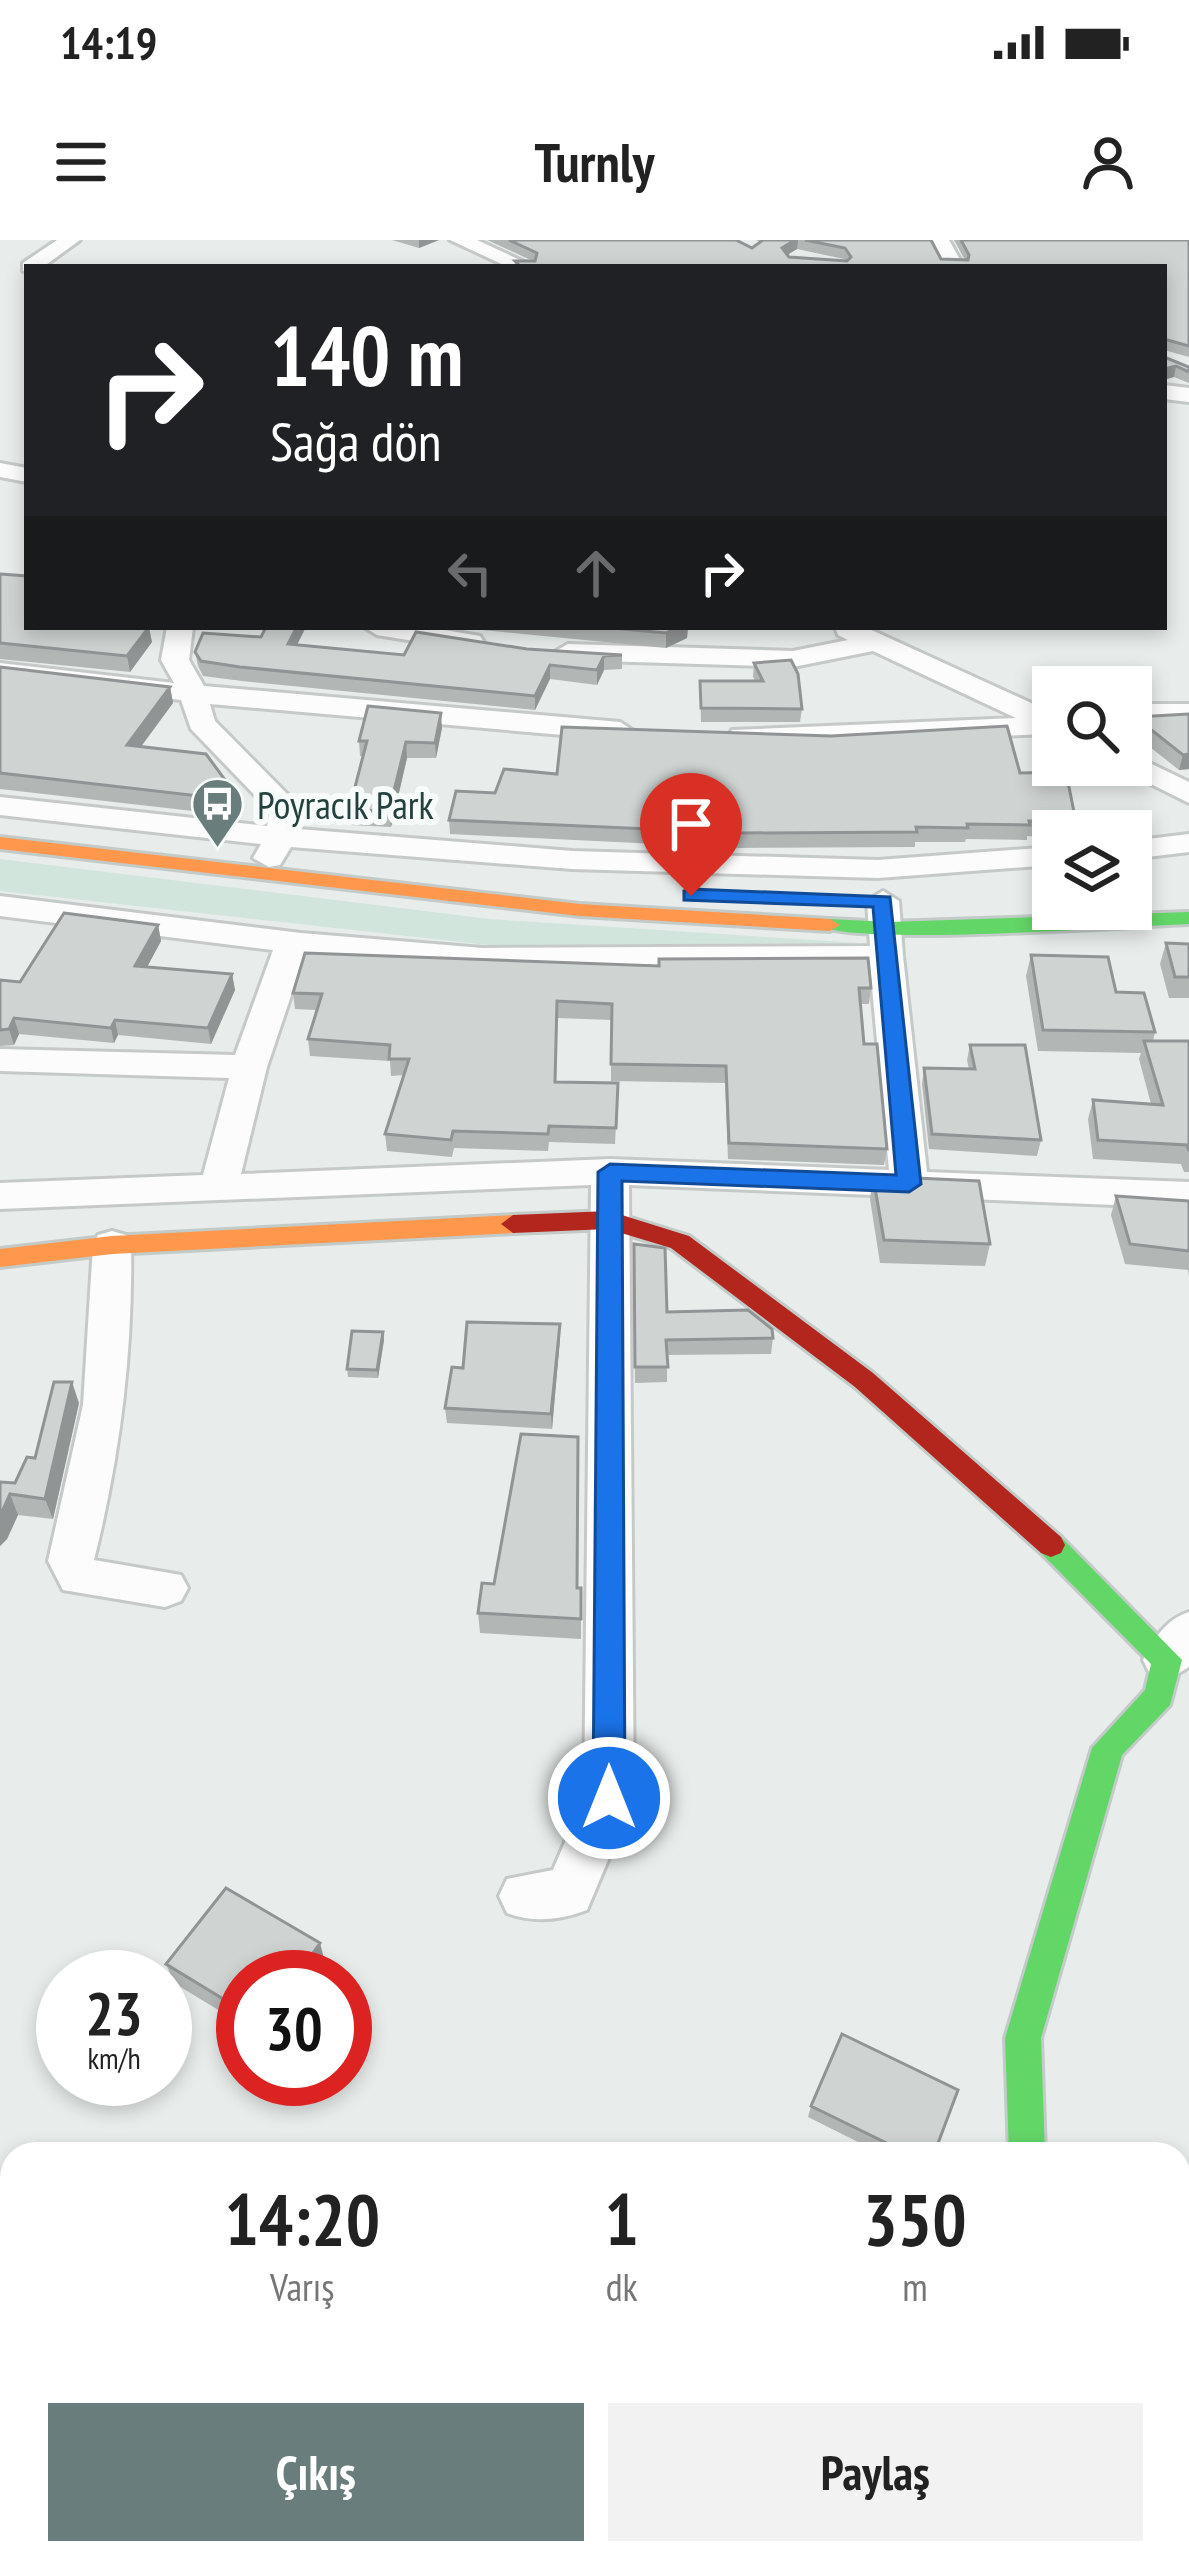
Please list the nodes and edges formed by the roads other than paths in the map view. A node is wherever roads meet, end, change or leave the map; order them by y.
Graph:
1 (70, 240) edge
2 (457, 240) edge
3 (34, 264) edge
4 (476, 264) edge
5 (517, 264) edge
6 (179, 630) edge
7 (397, 630) edge
8 (851, 630) edge
9 (872, 643) junction
10 (501, 646) edge
11 (544, 650) edge
12 (0, 670) edge
13 (193, 691) junction
14 (1189, 712) edge
15 (1152, 713) edge
16 (1032, 715) edge
17 (1032, 725) edge
18 (644, 732) edge
19 (712, 735) edge
20 (1152, 774) edge
21 (1189, 794) edge
22 (0, 806) edge
23 (0, 823) edge
24 (1189, 843) edge
25 (0, 844) edge
26 (1152, 847) edge
27 (271, 856) junction
28 (1032, 857) edge
29 (1032, 901) edge
30 (0, 906) edge
31 (1189, 919) edge
32 (886, 928) junction
33 (292, 942) junction
34 (0, 1060) edge
35 (249, 1067) junction
36 (610, 1172) junction
37 (220, 1184) junction
38 (909, 1184) junction
39 (1189, 1195) edge
40 (0, 1196) edge
41 (609, 1220) junction
42 (112, 1245) junction
43 (0, 1258) edge
44 (165, 1588) dead end
45 (1176, 1676) edge
46 (525, 1896) dead end
47 (1027, 2142) edge

1 - 3 street
2 - 4 street
2 - 5 street
6 - 13 street
7 - 10 street
8 - 9 street
9 - 11 street
9 - 16 street
12 - 13 street
13 - 18 street
13 - 27 street
14 - 15 street
17 - 19 street
20 - 21 street
22 - 27 street
23 - 27 main road
24 - 26 street
25 - 27 main road
27 - 28 street
27 - 32 main road
29 - 32 main road
30 - 33 street
31 - 32 main road
32 - 33 street
32 - 38 street
33 - 35 street
34 - 35 street
35 - 37 street
36 - 37 street
36 - 38 street
36 - 41 street
37 - 40 street
38 - 39 street
41 - 42 main road
41 - 45 main road
41 - 46 street
42 - 43 main road
42 - 44 street
45 - 47 main road

